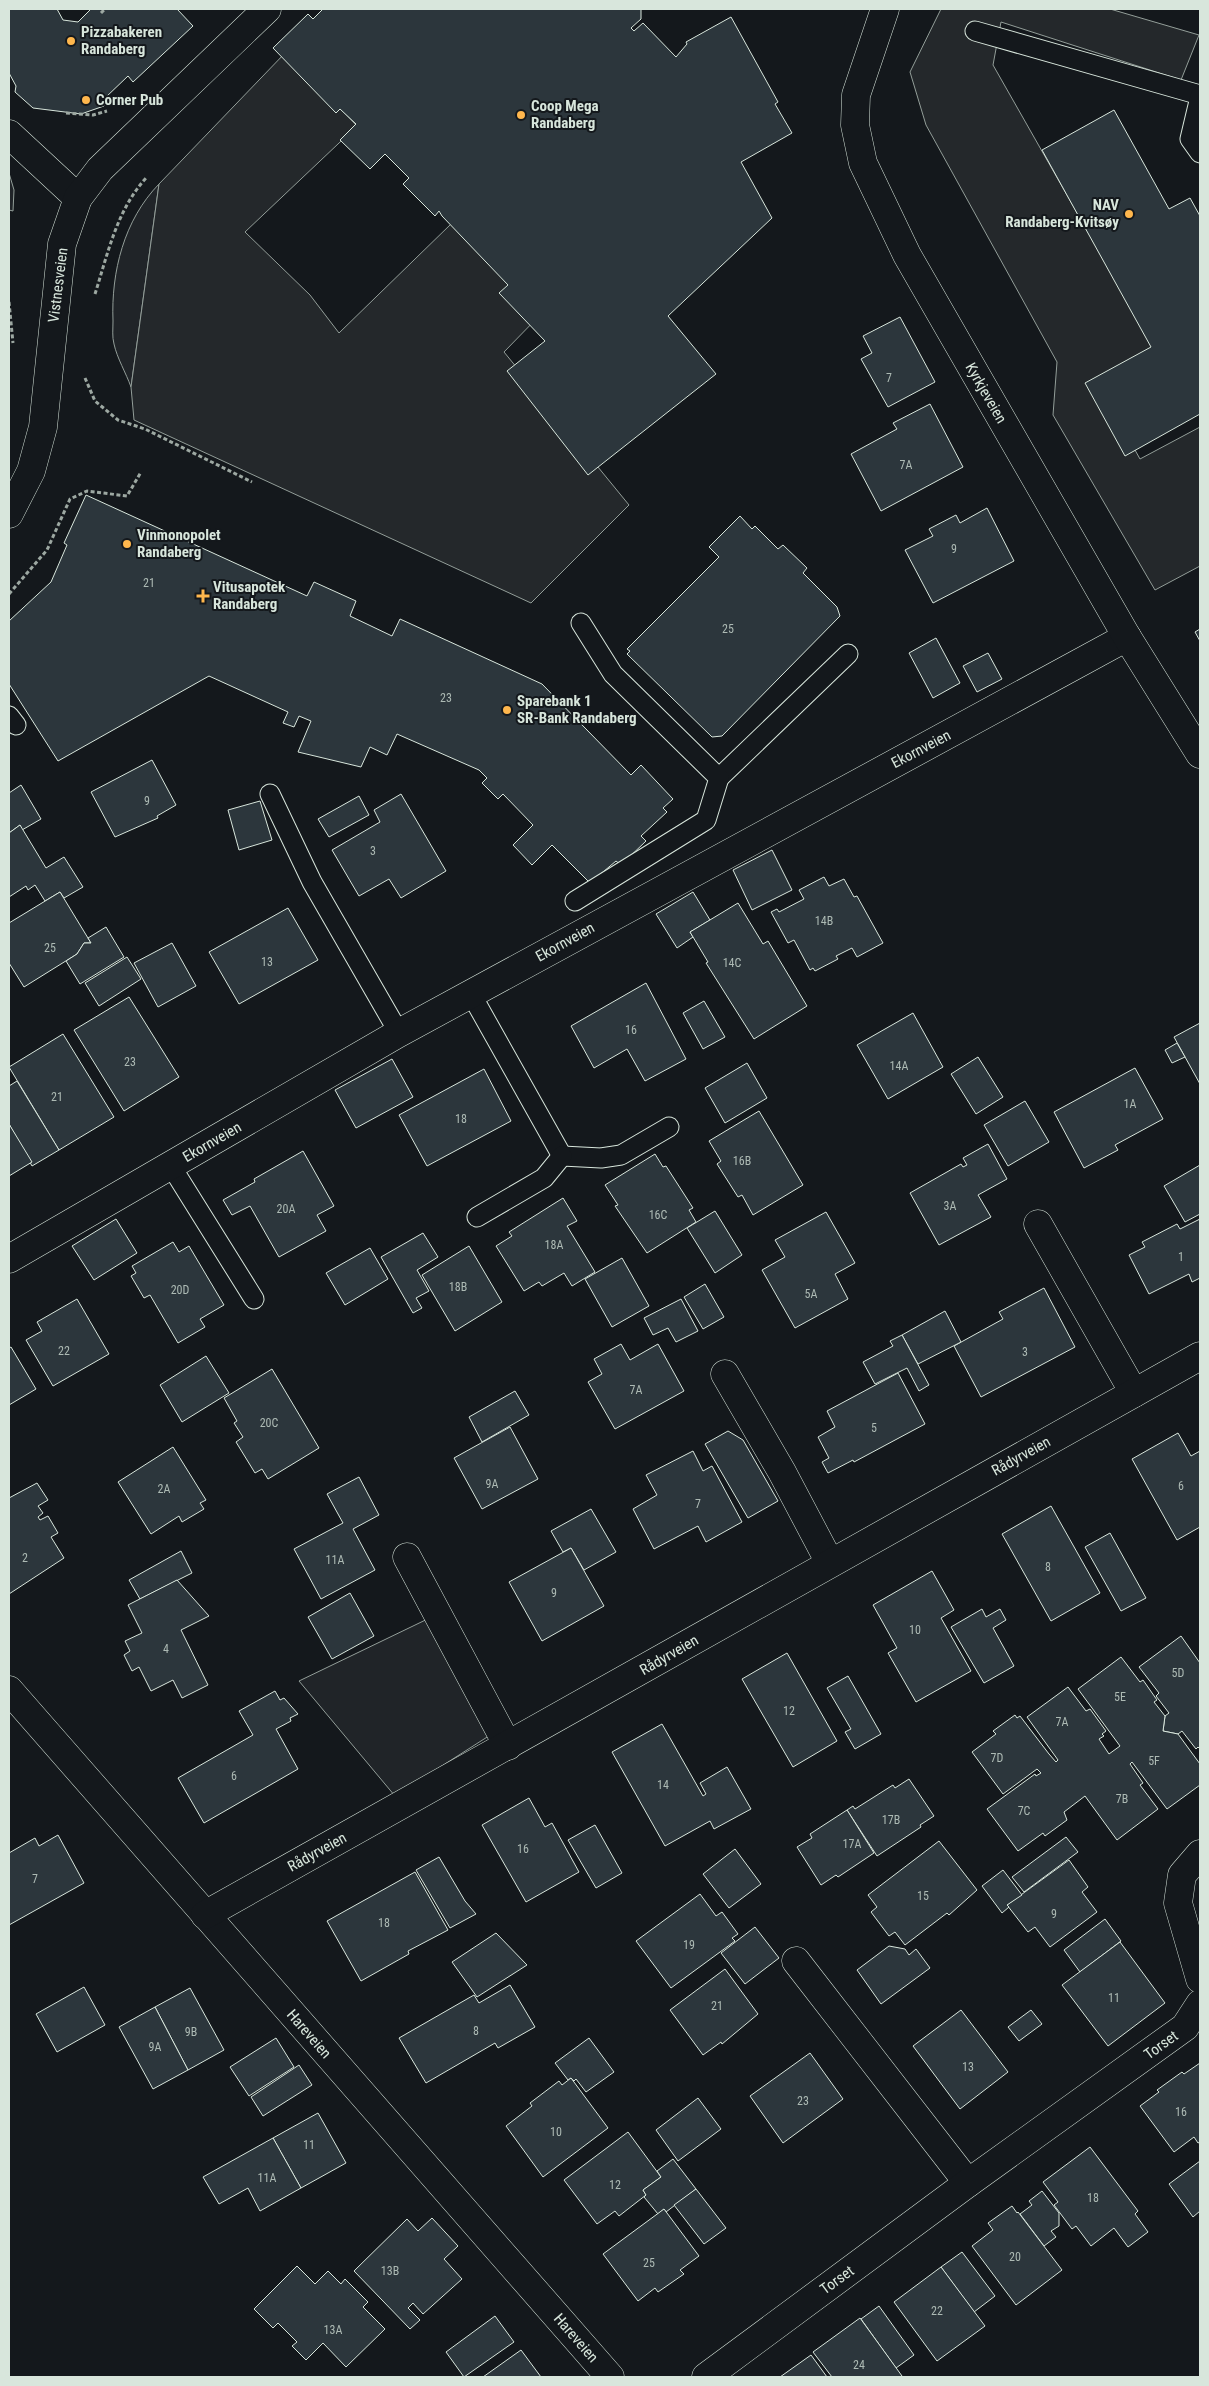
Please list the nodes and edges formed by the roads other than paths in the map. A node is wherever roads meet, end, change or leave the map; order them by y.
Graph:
1 (267, 9) edge
2 (885, 9) edge
3 (974, 30) dead end
4 (1200, 96) edge
5 (9, 134) edge
6 (1200, 153) edge
7 (78, 198) junction
8 (9, 514) edge
9 (582, 623) dead end
10 (1127, 637) junction
11 (848, 654) dead end
12 (1200, 754) edge
13 (719, 778) junction
14 (270, 794) dead end
15 (575, 901) dead end
16 (471, 994) junction
17 (399, 1033) junction
18 (669, 1127) dead end
19 (562, 1156) junction
20 (171, 1166) junction
21 (477, 1217) dead end
22 (1038, 1224) dead end
23 (9, 1258) edge
24 (254, 1300) dead end
25 (1200, 1356) edge
26 (725, 1374) dead end
27 (1134, 1393) junction
28 (407, 1557) dead end
29 (830, 1563) junction
30 (9, 1690) edge
31 (508, 1746) junction
32 (1200, 1854) edge
33 (205, 1915) junction
34 (796, 1960) dead end
35 (1200, 1979) edge
36 (1200, 2004) edge
37 (968, 2183) junction
38 (610, 2377) edge
39 (706, 2377) edge

1 - 7 street, Vistnesveien
2 - 10 street, Kyrkjeveien
3 - 4 lane
4 - 6 lane
5 - 7 street
7 - 8 street, Vistnesveien
9 - 13 lane
10 - 12 street, Kyrkjeveien
10 - 16 street, Ekornveien
11 - 13 lane
13 - 15 lane
14 - 17 lane
16 - 17 street, Ekornveien
16 - 19 lane
17 - 20 street, Ekornveien
18 - 19 lane
19 - 21 lane
20 - 23 street, Ekornveien
20 - 24 lane
22 - 27 street
25 - 27 street, Rådyrveien
26 - 29 street
27 - 29 street, Rådyrveien
28 - 31 street
29 - 31 street, Rådyrveien
30 - 33 street, Hareveien
31 - 33 street, Rådyrveien
32 - 35 street
33 - 38 street, Hareveien
34 - 37 street
36 - 37 street, Torset
37 - 39 street, Torset

